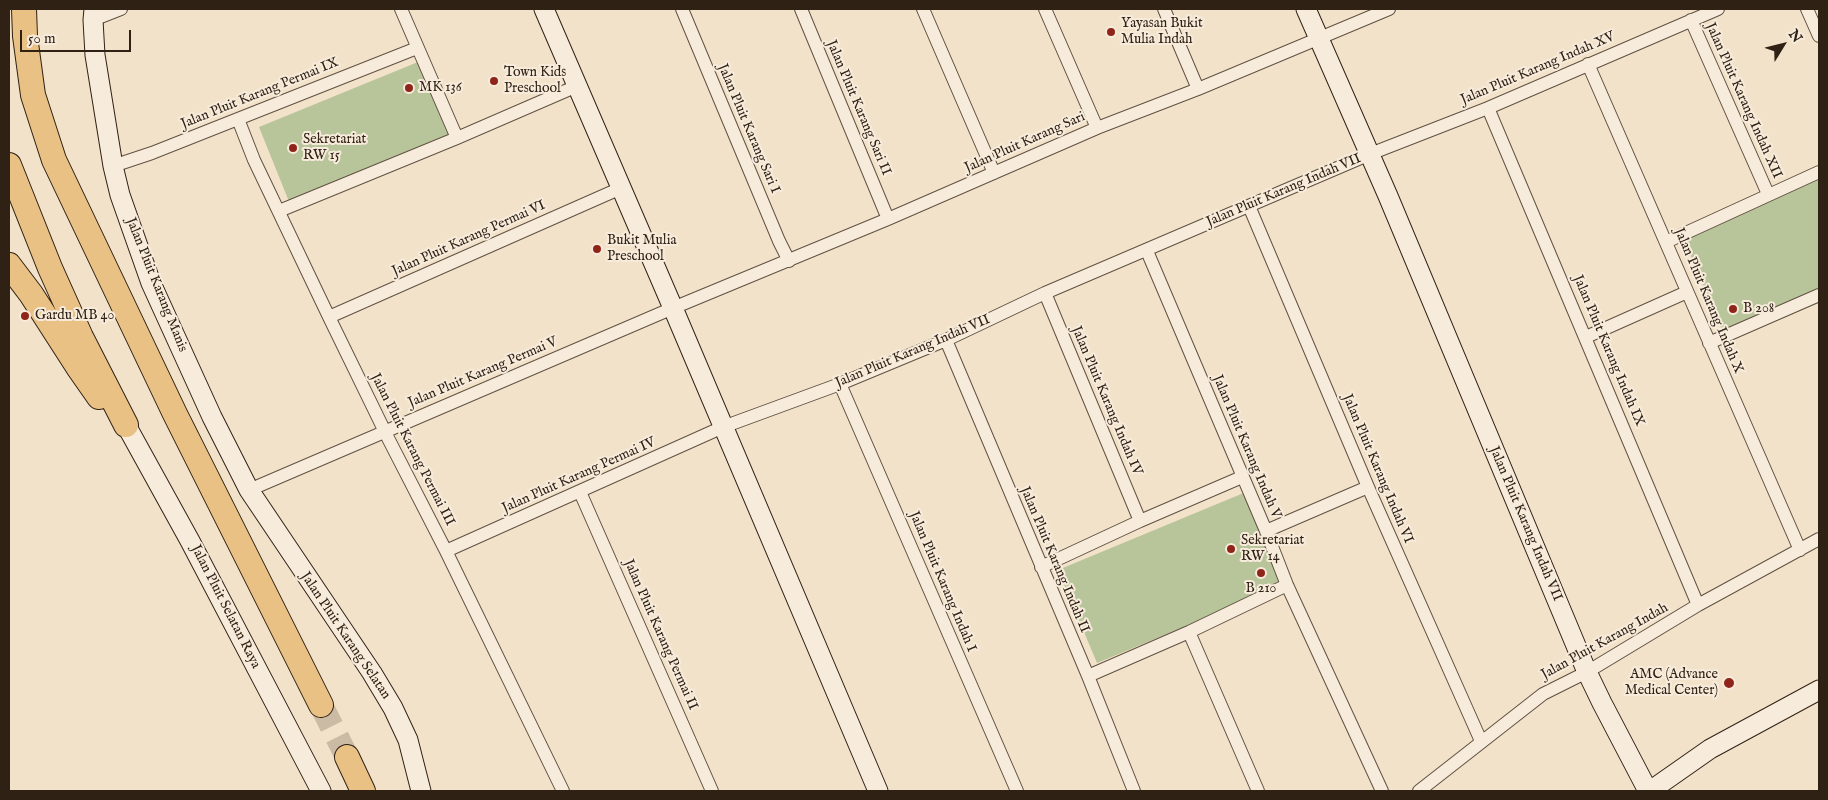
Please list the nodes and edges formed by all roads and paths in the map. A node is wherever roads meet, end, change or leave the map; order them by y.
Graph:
1 (24, 9) edge
2 (121, 9) edge
3 (401, 9) edge
4 (544, 9) edge
5 (682, 9) edge
6 (800, 9) edge
7 (923, 9) edge
8 (1045, 9) edge
9 (1164, 9) edge
10 (1306, 9) edge
11 (1389, 9) edge
12 (1718, 9) edge
13 (1807, 9) edge
14 (94, 14) edge
15 (1691, 20) junction
16 (1819, 36) edge
17 (1319, 39) junction
18 (417, 48) junction
19 (1588, 64) junction
20 (577, 86) junction
21 (1198, 89) junction
22 (1488, 108) junction
23 (238, 120) junction
24 (1097, 128) junction
25 (457, 138) junction
26 (1370, 154) junction
27 (9, 165) edge
28 (113, 166) junction
29 (1819, 172) edge
30 (994, 173) junction
31 (621, 188) junction
32 (1768, 194) junction
33 (1249, 206) junction
34 (279, 211) junction
35 (888, 219) junction
36 (1666, 242) junction
37 (1147, 251) junction
38 (789, 261) junction
39 (9, 265) edge
40 (1687, 292) junction
41 (1045, 293) junction
42 (1818, 300) edge
43 (673, 308) junction
44 (329, 317) junction
45 (1586, 337) junction
46 (946, 340) junction
47 (1709, 343) junction
48 (840, 384) junction
49 (126, 425) junction
50 (723, 427) junction
51 (386, 432) junction
52 (1242, 477) junction
53 (1368, 487) junction
54 (249, 490) junction
55 (580, 492) junction
56 (1140, 521) junction
57 (1266, 531) junction
58 (1819, 539) edge
59 (1800, 550) junction
60 (446, 551) junction
61 (1041, 567) junction
62 (1287, 585) junction
63 (1698, 605) junction
64 (1189, 632) junction
65 (1587, 672) junction
66 (1088, 676) junction
67 (1819, 690) edge
68 (320, 705) tunnel mouth
69 (1481, 741) junction
70 (346, 757) tunnel mouth
71 (321, 791) edge
72 (363, 791) edge
73 (421, 791) edge
74 (563, 791) edge
75 (712, 791) edge
76 (878, 791) edge
77 (1017, 791) edge
78 (1134, 791) edge
79 (1258, 791) edge
80 (1382, 791) edge
81 (1419, 791) edge
82 (1649, 791) edge

1 - 68 highway
2 - 14 street
3 - 18 street
4 - 20 street
5 - 38 street, Jalan Pluit Karang Sari I
6 - 35 street, Jalan Pluit Karang Sari II
7 - 30 street
8 - 24 street
9 - 21 street
10 - 17 street
11 - 17 street, Jalan Pluit Karang Sari
12 - 15 street, Jalan Pluit Karang Indah XV
13 - 16 street
14 - 28 street, Jalan Pluit Karang Manis
15 - 19 street, Jalan Pluit Karang Indah XV
15 - 32 street, Jalan Pluit Karang Indah XII
17 - 21 street, Jalan Pluit Karang Sari
17 - 26 street
18 - 23 street, Jalan Pluit Karang Permai IX
18 - 25 street
19 - 22 street, Jalan Pluit Karang Indah XV
19 - 36 street, Jalan Pluit Karang Indah X
20 - 25 street
20 - 31 street
21 - 24 street, Jalan Pluit Karang Sari
22 - 26 street, Jalan Pluit Karang Indah XV
22 - 45 street, Jalan Pluit Karang Indah IX
23 - 28 street, Jalan Pluit Karang Permai IX
23 - 34 street, Jalan Pluit Karang Permai III
24 - 30 street, Jalan Pluit Karang Sari
25 - 34 street
26 - 33 street, Jalan Pluit Karang Indah VII
26 - 65 street, Jalan Pluit Karang Indah VII
27 - 49 highway
28 - 54 street, Jalan Pluit Karang Manis
29 - 32 street
30 - 35 street, Jalan Pluit Karang Sari
31 - 43 street
31 - 44 street, Jalan Pluit Karang Permai VI
32 - 36 street
33 - 37 street, Jalan Pluit Karang Indah VII
33 - 53 street, Jalan Pluit Karang Indah VI
34 - 44 street, Jalan Pluit Karang Permai III
35 - 38 street, Jalan Pluit Karang Sari
36 - 40 street, Jalan Pluit Karang Indah X
37 - 41 street, Jalan Pluit Karang Indah VII
37 - 52 street, Jalan Pluit Karang Indah V
38 - 43 street, Jalan Pluit Karang Sari
39 - 49 highway
40 - 45 street
40 - 47 street, Jalan Pluit Karang Indah X
41 - 46 street, Jalan Pluit Karang Indah VII
41 - 56 street, Jalan Pluit Karang Indah IV
42 - 47 street
43 - 50 street
43 - 51 street, Jalan Pluit Karang Permai V
44 - 51 street, Jalan Pluit Karang Permai III
45 - 63 street, Jalan Pluit Karang Indah IX
46 - 48 street, Jalan Pluit Karang Indah VII
46 - 61 street, Jalan Pluit Karang Indah II
47 - 59 street, Jalan Pluit Karang Indah X
48 - 50 street, Jalan Pluit Karang Indah VII
48 - 77 street, Jalan Pluit Karang Indah I
49 - 71 street, Jalan Pluit Selatan Raya
50 - 55 street, Jalan Pluit Karang Permai IV
50 - 76 street
51 - 54 street, Jalan Pluit Karang Permai V
51 - 60 street, Jalan Pluit Karang Permai III
52 - 56 street
52 - 57 street, Jalan Pluit Karang Indah V
53 - 57 street
53 - 69 street, Jalan Pluit Karang Indah VI
54 - 73 street, Jalan Pluit Karang Selatan
55 - 60 street, Jalan Pluit Karang Permai IV
55 - 75 street, Jalan Pluit Karang Permai II
56 - 61 street
57 - 62 street, Jalan Pluit Karang Indah V
58 - 59 street, Jalan Pluit Karang Indah
59 - 63 street, Jalan Pluit Karang Indah
60 - 74 street, Jalan Pluit Karang Permai III
61 - 66 street, Jalan Pluit Karang Indah II
62 - 64 street
62 - 80 street, Jalan Pluit Karang Indah V
63 - 65 street, Jalan Pluit Karang Indah
64 - 66 street
64 - 79 street
65 - 69 street, Jalan Pluit Karang Indah
65 - 82 street, Jalan Pluit Karang Indah VII
66 - 78 street, Jalan Pluit Karang Indah II
67 - 82 street
69 - 81 street, Jalan Pluit Karang Indah
70 - 72 highway

